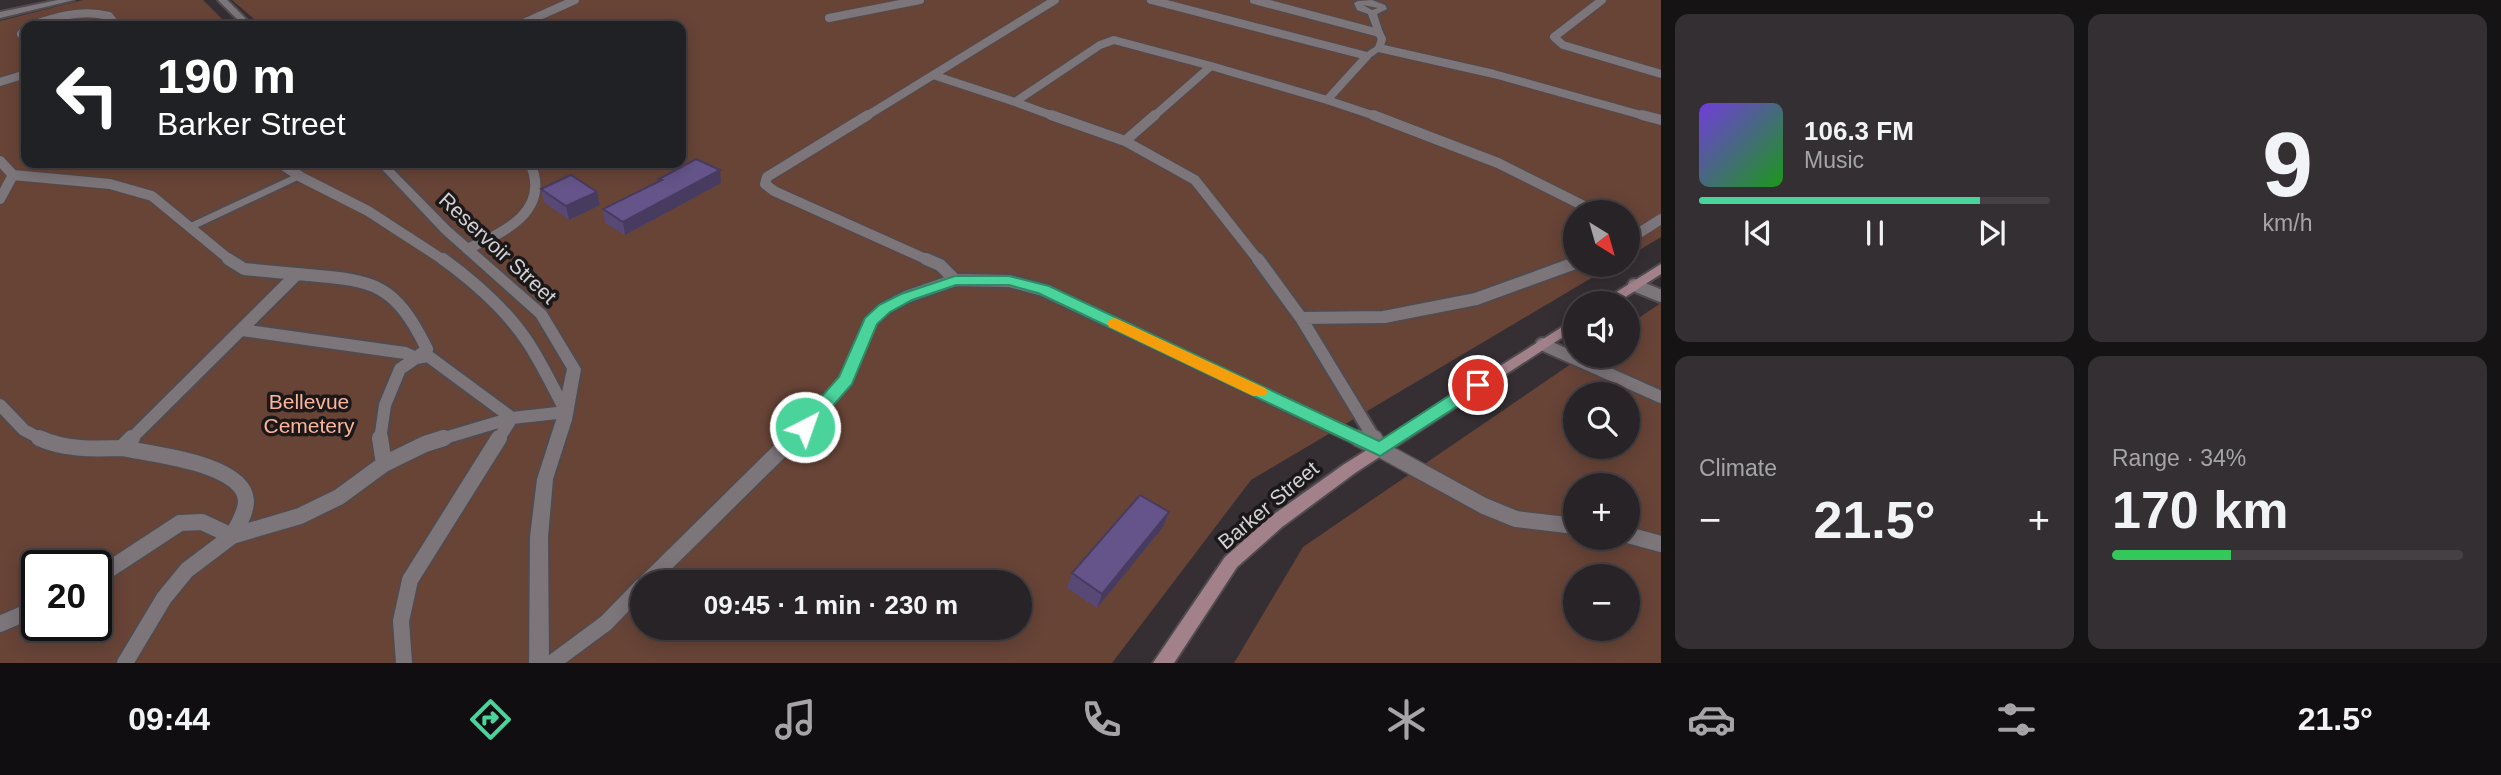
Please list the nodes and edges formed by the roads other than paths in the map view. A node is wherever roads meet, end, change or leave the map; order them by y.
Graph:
1 (22, 0) edge
2 (70, 0) edge
3 (222, 0) edge
4 (575, 0) edge
5 (920, 0) edge
6 (1055, 0) edge
7 (1151, 0) edge
8 (1254, 0) edge
9 (1602, 0) edge
10 (12, 12) junction
11 (1372, 13) dead end
12 (0, 15) edge
13 (829, 18) dead end
14 (44, 21) edge
15 (113, 21) edge
16 (244, 21) edge
17 (528, 21) edge
18 (1379, 33) junction
19 (1379, 48) junction
20 (1367, 56) junction
21 (1211, 66) junction
22 (1661, 74) edge
23 (933, 75) junction
24 (21, 76) edge
25 (0, 82) edge
26 (1327, 100) junction
27 (1015, 102) junction
28 (1661, 120) edge
29 (1125, 141) junction
30 (0, 161) edge
31 (286, 168) edge
32 (386, 168) edge
33 (532, 168) edge
34 (13, 175) junction
35 (296, 177) junction
36 (0, 199) edge
37 (1574, 200) edge
38 (1661, 219) edge
39 (190, 226) junction
40 (1640, 229) edge
41 (467, 249) junction
42 (1563, 267) edge
43 (1661, 268) edge
44 (297, 274) junction
45 (955, 280) junction
46 (1634, 285) junction
47 (1625, 291) edge
48 (1661, 296) edge
49 (1301, 318) junction
50 (242, 330) junction
51 (1563, 331) edge
52 (1542, 344) junction
53 (415, 358) junction
54 (1661, 397) edge
55 (0, 405) edge
56 (566, 412) junction
57 (512, 418) junction
58 (122, 448) junction
59 (1380, 449) junction
60 (384, 464) junction
61 (1563, 525) edge
62 (232, 536) junction
63 (1640, 538) edge
64 (1661, 544) edge
65 (112, 568) edge
66 (659, 570) edge
67 (630, 599) edge
68 (21, 615) edge
69 (0, 624) edge
70 (125, 663) edge
71 (404, 663) edge
72 (539, 663) edge
73 (552, 663) edge
74 (1163, 663) edge

1 - 10 street
2 - 10 street
3 - 16 street
4 - 17 lane
5 - 13 lane
6 - 23 lane
7 - 20 lane
8 - 18 lane
9 - 22 lane
10 - 12 street
11 - 18 street
14 - 15 lane
18 - 19 lane
19 - 20 street
19 - 28 lane
20 - 26 lane
21 - 26 lane
21 - 27 lane
21 - 29 lane
23 - 27 lane
23 - 45 lane
24 - 25 lane
26 - 37 lane
27 - 29 lane
29 - 49 lane
30 - 34 lane
31 - 35 lane
32 - 41 street, Reservoir Street
33 - 41 lane
34 - 36 lane
34 - 39 lane
35 - 39 street
35 - 56 lane
38 - 40 lane
39 - 44 lane
41 - 56 street, Reservoir Street
42 - 49 lane
43 - 46 main road
44 - 50 lane
44 - 53 lane
45 - 59 lane
45 - 66 lane
46 - 47 main road
46 - 48 lane
49 - 59 lane
50 - 53 lane
50 - 58 lane
51 - 52 main road, Barker Street
52 - 54 lane
52 - 59 main road, Barker Street
53 - 57 lane
53 - 60 lane
55 - 58 lane
56 - 57 lane
56 - 72 street, Reservoir Street
57 - 60 lane
57 - 71 lane
58 - 62 lane
59 - 61 lane
59 - 74 main road, Barker Street
60 - 62 lane
62 - 65 lane
62 - 70 lane
63 - 64 lane
67 - 73 lane
68 - 69 lane

